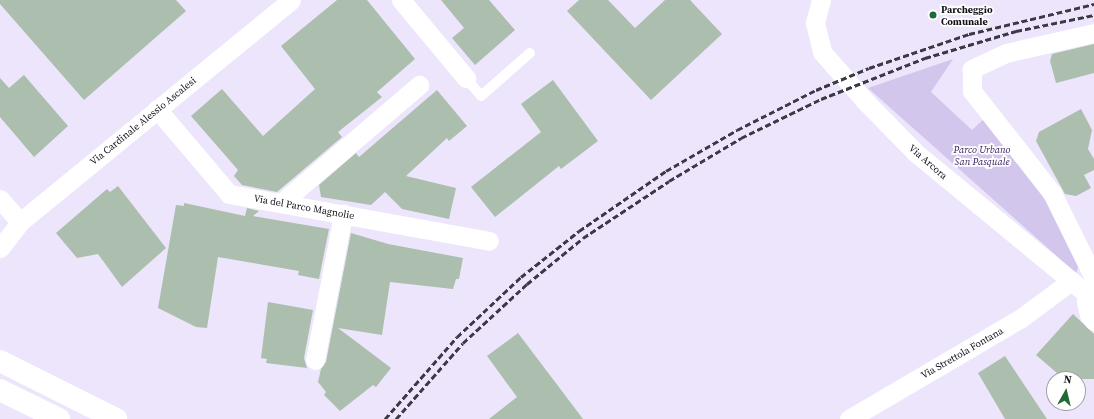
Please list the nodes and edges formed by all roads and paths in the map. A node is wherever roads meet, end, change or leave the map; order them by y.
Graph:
1 (291, 0) edge
2 (401, 0) edge
3 (821, 0) edge
4 (1094, 33) edge
5 (530, 53) dead end
6 (466, 78) joint
7 (420, 85) dead end
8 (157, 109) junction
9 (0, 199) edge
10 (281, 203) junction
11 (343, 214) junction
12 (20, 222) junction
13 (489, 242) dead end
14 (0, 248) edge
15 (1071, 281) junction
16 (1092, 287) edge
17 (1094, 321) edge
18 (315, 360) dead end
19 (0, 361) edge
20 (0, 390) edge
21 (59, 419) edge
22 (116, 419) edge
23 (849, 419) edge

1 - 8 street, Via Cardinale Alessio Ascalesi
2 - 6 street
3 - 15 street, Via Arcora
4 - 16 street
5 - 6 lane
7 - 10 street
8 - 10 street, Via del Parco Magnolie
8 - 12 street, Via Cardinale Alessio Ascalesi
9 - 12 street
10 - 11 street, Via del Parco Magnolie
11 - 13 street, Via del Parco Magnolie
11 - 18 street
12 - 14 street, Via Cardinale Alessio Ascalesi
15 - 16 street, Via Arcora
15 - 23 street, Via Strettola Fontana
16 - 17 street
19 - 22 highway
20 - 21 highway

